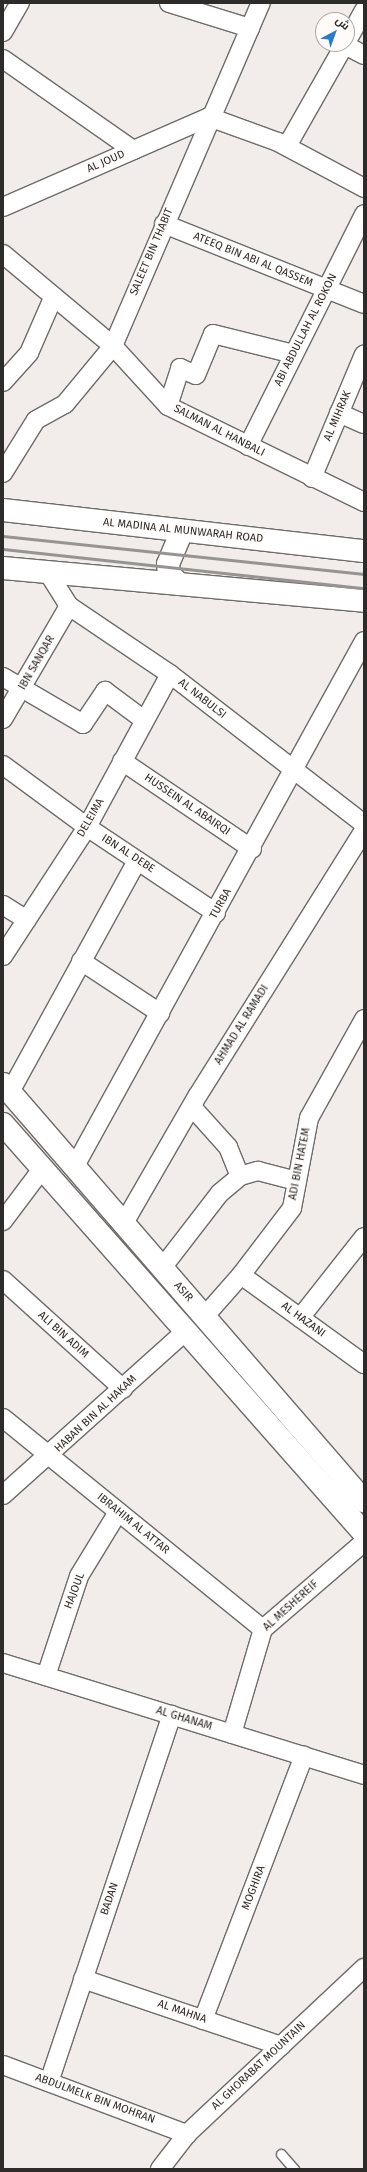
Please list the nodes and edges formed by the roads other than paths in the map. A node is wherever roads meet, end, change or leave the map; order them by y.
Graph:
1 (20, 3) edge
2 (169, 3) edge
3 (261, 3) edge
4 (364, 10) edge
5 (4, 26) edge
6 (355, 26) edge
7 (250, 28) junction
8 (355, 49) edge
9 (341, 52) edge
10 (364, 55) edge
11 (3, 59) edge
12 (209, 117) junction
13 (287, 146) junction
14 (133, 150) junction
15 (364, 188) edge
16 (3, 207) edge
17 (364, 214) edge
18 (164, 224) junction
19 (3, 254) edge
20 (326, 290) junction
21 (54, 298) junction
22 (364, 304) edge
23 (113, 346) junction
24 (294, 354) junction
25 (364, 354) edge
26 (3, 382) edge
27 (168, 406) junction
28 (339, 413) junction
29 (364, 424) edge
30 (248, 446) junction
31 (3, 473) edge
32 (312, 478) junction
33 (364, 502) edge
34 (3, 510) edge
35 (182, 531) junction
36 (364, 551) edge
37 (3, 568) edge
38 (47, 571) junction
39 (179, 584) junction
40 (364, 601) edge
41 (69, 606) junction
42 (364, 641) edge
43 (170, 674) junction
44 (3, 677) edge
45 (24, 687) junction
46 (3, 719) edge
47 (144, 720) junction
48 (122, 761) junction
49 (3, 765) edge
50 (295, 770) junction
51 (364, 824) edge
52 (87, 827) junction
53 (364, 830) edge
54 (252, 848) junction
55 (137, 861) junction
56 (3, 905) edge
57 (216, 913) junction
58 (27, 920) junction
59 (3, 956) edge
60 (81, 961) junction
61 (160, 1013) junction
62 (364, 1019) edge
63 (7, 1088) edge
64 (192, 1106) junction
65 (3, 1124) edge
66 (75, 1166) junction
67 (42, 1169) junction
68 (240, 1176) junction
69 (297, 1181) junction
70 (3, 1221) edge
71 (124, 1223) junction
72 (364, 1237) edge
73 (162, 1268) junction
74 (241, 1275) junction
75 (3, 1280) edge
76 (204, 1317) junction
77 (300, 1318) junction
78 (186, 1331) junction
79 (364, 1364) edge
80 (123, 1389) junction
81 (3, 1418) edge
82 (50, 1456) junction
83 (3, 1495) edge
84 (364, 1501) edge
85 (118, 1512) junction
86 (364, 1533) edge
87 (364, 1542) edge
88 (262, 1629) junction
89 (3, 1663) edge
90 (46, 1676) junction
91 (172, 1715) junction
92 (232, 1734) junction
93 (304, 1756) junction
94 (364, 1775) edge
95 (364, 1968) edge
96 (83, 1979) junction
97 (203, 2020) junction
98 (280, 2046) junction
99 (3, 2065) edge
100 (49, 2082) junction
101 (187, 2134) junction
102 (281, 2154) dead end
103 (160, 2169) edge
104 (294, 2169) edge

1 - 5 street
2 - 7 street
3 - 7 street, SALEET BIN THABIT
4 - 6 street
7 - 12 street, SALEET BIN THABIT
8 - 10 street
9 - 13 street
11 - 14 street
12 - 13 street
12 - 14 street, AL JOUD
12 - 18 street, SALEET BIN THABIT
13 - 15 street
14 - 16 street, AL JOUD
17 - 20 street, ABI ABDULLAH AL ROKON
18 - 20 street, ATEEQ BIN ABI AL QASSEM
18 - 23 street, SALEET BIN THABIT
19 - 21 street, SALMAN AL HANBALI
20 - 22 street, ATEEQ BIN ABI AL QASSEM
20 - 24 street, ABI ABDULLAH AL ROKON
21 - 23 street, SALMAN AL HANBALI
21 - 26 street
23 - 27 street, SALMAN AL HANBALI
23 - 31 street, SALEET BIN THABIT
24 - 27 street
24 - 30 street, ABI ABDULLAH AL ROKON
25 - 28 street, AL MIHRAK
27 - 30 street, SALMAN AL HANBALI
28 - 29 street
28 - 32 street, AL MIHRAK
30 - 32 street, SALMAN AL HANBALI
32 - 33 street, SALMAN AL HANBALI
34 - 35 main road, AL MADINA AL MUNWARAH ROAD
35 - 36 main road, AL MADINA AL MUNWARAH ROAD
35 - 39 main road
37 - 38 main road
38 - 39 main road
38 - 41 street, AL NABULSI
39 - 40 main road
41 - 43 street, AL NABULSI
41 - 45 street, IBN SANQAR
42 - 50 street, TURBA
43 - 47 street, DELEIMA
43 - 50 street, AL NABULSI
44 - 45 street
45 - 46 street, IBN SANQAR
45 - 47 street
47 - 48 street, DELEIMA
48 - 52 street, DELEIMA
48 - 54 street, HUSSEIN AL ABAIRQI
49 - 52 street, IBN AL DEBE
50 - 51 street, AL NABULSI
50 - 54 street, TURBA
52 - 55 street, IBN AL DEBE
52 - 58 street, DELEIMA
53 - 64 street, AHMAD AL RAMADI
54 - 57 street, TURBA
55 - 57 street, IBN AL DEBE
55 - 60 street
56 - 58 street
57 - 61 street, TURBA
58 - 59 street, DELEIMA
60 - 61 street
60 - 63 street
61 - 66 street, TURBA
62 - 69 street, ADI BIN HATEM
63 - 66 main road, ASIR
64 - 68 street
64 - 71 street, AHMAD AL RAMADI
65 - 67 main road
66 - 71 main road, ASIR
67 - 70 street
67 - 78 main road
68 - 69 street
68 - 73 street
69 - 74 street, ADI BIN HATEM
71 - 73 main road, ASIR
72 - 77 street
73 - 76 main road, ASIR
74 - 76 street, ADI BIN HATEM
74 - 77 street, AL HAZANI
75 - 80 street, ALI BIN ADIM
76 - 84 main road, ASIR
77 - 79 street, AL HAZANI
78 - 80 street, HABAN BIN AL HAKAM
78 - 86 main road
80 - 82 street, HABAN BIN AL HAKAM
81 - 82 street, IBRAHIM AL ATTAR
82 - 83 street, HABAN BIN AL HAKAM
82 - 85 street, IBRAHIM AL ATTAR
85 - 88 street, IBRAHIM AL ATTAR
85 - 90 street, HAJOUL
87 - 88 street, AL MESHEREIF
88 - 92 street, AL MESHEREIF
89 - 90 street, AL GHANAM
90 - 91 street, AL GHANAM
91 - 92 street, AL GHANAM
91 - 96 street, BADAN
92 - 93 street, AL GHANAM
93 - 94 street, AL GHANAM
93 - 97 street, MOGHIRA
95 - 98 street, AL GHORABAT MOUNTAIN
96 - 97 street, AL MAHNA
96 - 100 street, BADAN
97 - 98 street, AL MAHNA
98 - 101 street, AL GHORABAT MOUNTAIN
99 - 100 street, ABDULMELK BIN MOHRAN
100 - 101 street, ABDULMELK BIN MOHRAN
101 - 103 street, AL GHORABAT MOUNTAIN
102 - 104 lane

